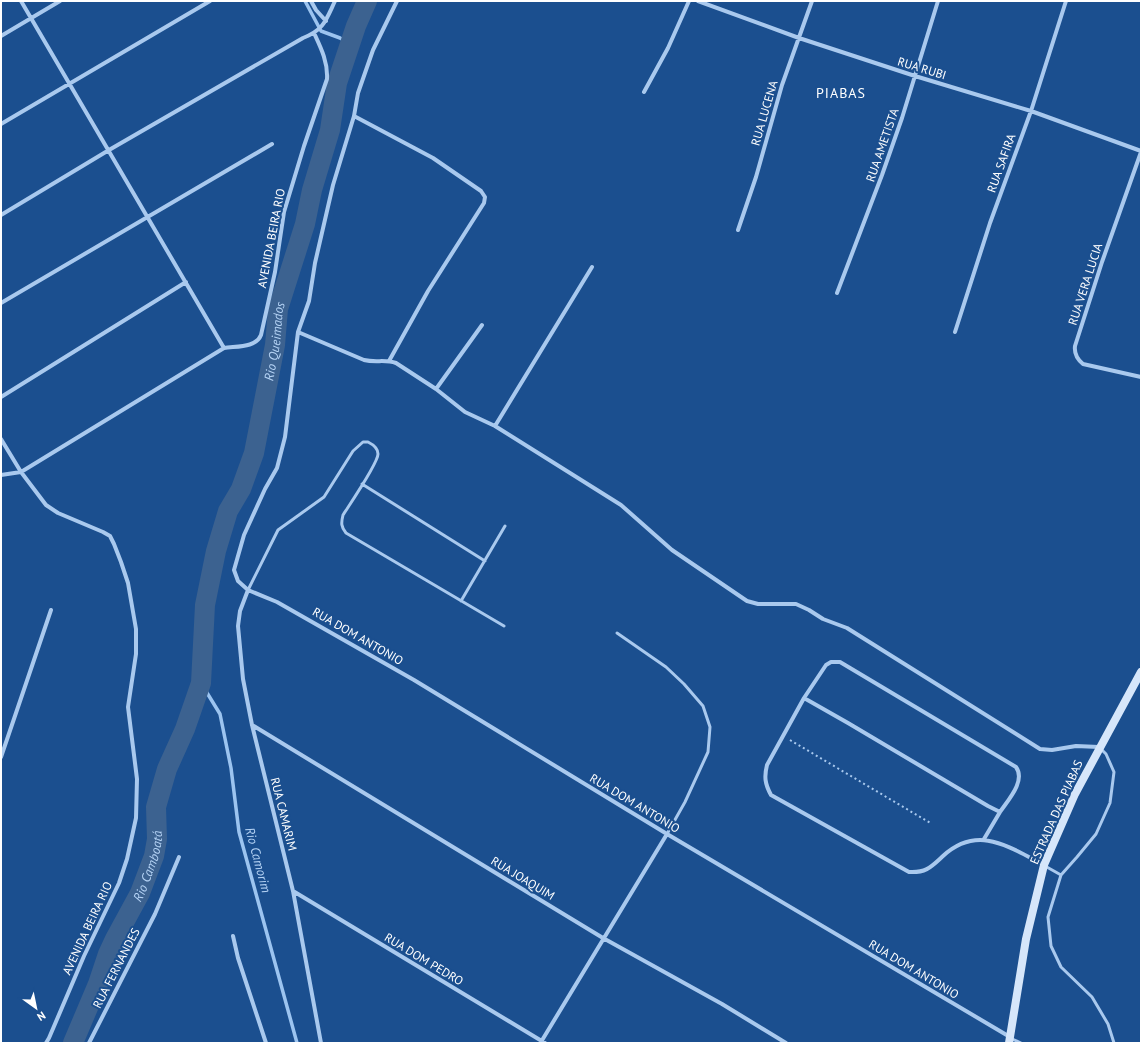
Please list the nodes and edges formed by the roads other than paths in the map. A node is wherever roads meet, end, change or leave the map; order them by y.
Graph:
1 (21, 1) edge
2 (60, 1) edge
3 (210, 1) edge
4 (311, 1) edge
5 (335, 1) edge
6 (397, 1) edge
7 (689, 1) edge
8 (698, 1) edge
9 (812, 1) edge
10 (938, 1) edge
11 (1066, 1) edge
12 (31, 18) junction
13 (326, 21) junction
14 (315, 33) junction
15 (1, 36) edge
16 (799, 38) junction
17 (915, 76) junction
18 (70, 83) junction
19 (644, 92) dead end
20 (1031, 111) junction
21 (354, 116) junction
22 (1, 124) edge
23 (272, 144) dead end
24 (109, 150) junction
25 (1141, 152) edge
26 (1, 215) edge
27 (148, 218) junction
28 (738, 230) dead end
29 (592, 267) dead end
30 (186, 282) junction
31 (837, 293) dead end
32 (1, 303) edge
33 (482, 325) dead end
34 (298, 332) junction
35 (955, 332) dead end
36 (224, 348) junction
37 (389, 361) junction
38 (1141, 377) edge
39 (436, 389) junction
40 (1, 397) edge
41 (495, 426) junction
42 (1, 438) edge
43 (21, 472) junction
44 (1, 475) edge
45 (362, 484) junction
46 (505, 526) dead end
47 (485, 561) junction
48 (248, 590) junction
49 (460, 601) junction
50 (51, 610) dead end
51 (504, 626) dead end
52 (617, 633) dead end
53 (1141, 672) edge
54 (804, 698) junction
55 (252, 725) junction
56 (2, 748) edge
57 (1100, 748) junction
58 (1, 757) edge
59 (1000, 812) junction
60 (667, 834) junction
61 (984, 839) junction
62 (179, 857) dead end
63 (1044, 866) junction
64 (1061, 875) junction
65 (292, 891) junction
66 (233, 936) dead end
67 (604, 938) junction
68 (1009, 1040) edge
69 (543, 1042) edge
70 (46, 1043) edge
71 (90, 1043) edge
72 (266, 1043) edge
73 (321, 1043) edge
74 (786, 1043) edge
75 (1021, 1043) edge
76 (1114, 1043) edge

1 - 12 street
2 - 12 street
3 - 18 street
4 - 13 street
5 - 13 street
6 - 21 street
7 - 19 street
8 - 16 street, RUA RUBI
9 - 16 street, RUA LUCENA
10 - 17 street, RUA AMETISTA
11 - 20 street, RUA SAFIRA
12 - 15 street
12 - 18 street
13 - 14 street
14 - 24 street
14 - 36 street, AVENIDA BEIRA RIO
16 - 17 street, RUA RUBI
16 - 28 street, RUA LUCENA
17 - 20 street, RUA RUBI
17 - 31 street, RUA AMETISTA
18 - 22 street
18 - 24 street
20 - 25 street, RUA RUBI
20 - 35 street, RUA SAFIRA
21 - 34 street
21 - 37 street
23 - 27 street
24 - 26 street
24 - 27 street
25 - 38 street, RUA VERA LUCIA
27 - 30 street
27 - 32 street
29 - 41 street
30 - 36 street
30 - 40 street
33 - 39 street
34 - 37 street
34 - 48 street
36 - 43 street
37 - 39 street
39 - 41 street
41 - 57 street
42 - 43 street, AVENIDA BEIRA RIO
43 - 44 street
43 - 70 street, AVENIDA BEIRA RIO
45 - 47 lane
45 - 48 lane
45 - 49 lane
46 - 47 lane
47 - 49 lane
48 - 55 street, RUA CAMARIM
48 - 60 street, RUA DOM ANTONIO
49 - 51 lane
50 - 56 street
52 - 60 lane
53 - 57 street, ESTRADA DAS PIABAS
54 - 59 street
54 - 59 street
54 - 61 street
55 - 65 street, RUA CAMARIM
55 - 67 street, RUA JOAQUIM
56 - 58 street
57 - 63 street, ESTRADA DAS PIABAS
57 - 64 lane
59 - 61 street
60 - 67 street
60 - 68 street, RUA DOM ANTONIO
61 - 63 street
62 - 71 street, RUA FERNANDES
63 - 64 lane
63 - 68 street, ESTRADA DAS PIABAS
64 - 76 lane
65 - 69 street, RUA DOM PEDRO
65 - 73 street, RUA CAMARIM
66 - 72 street
67 - 69 street
67 - 74 street, RUA JOAQUIM
68 - 75 lane

